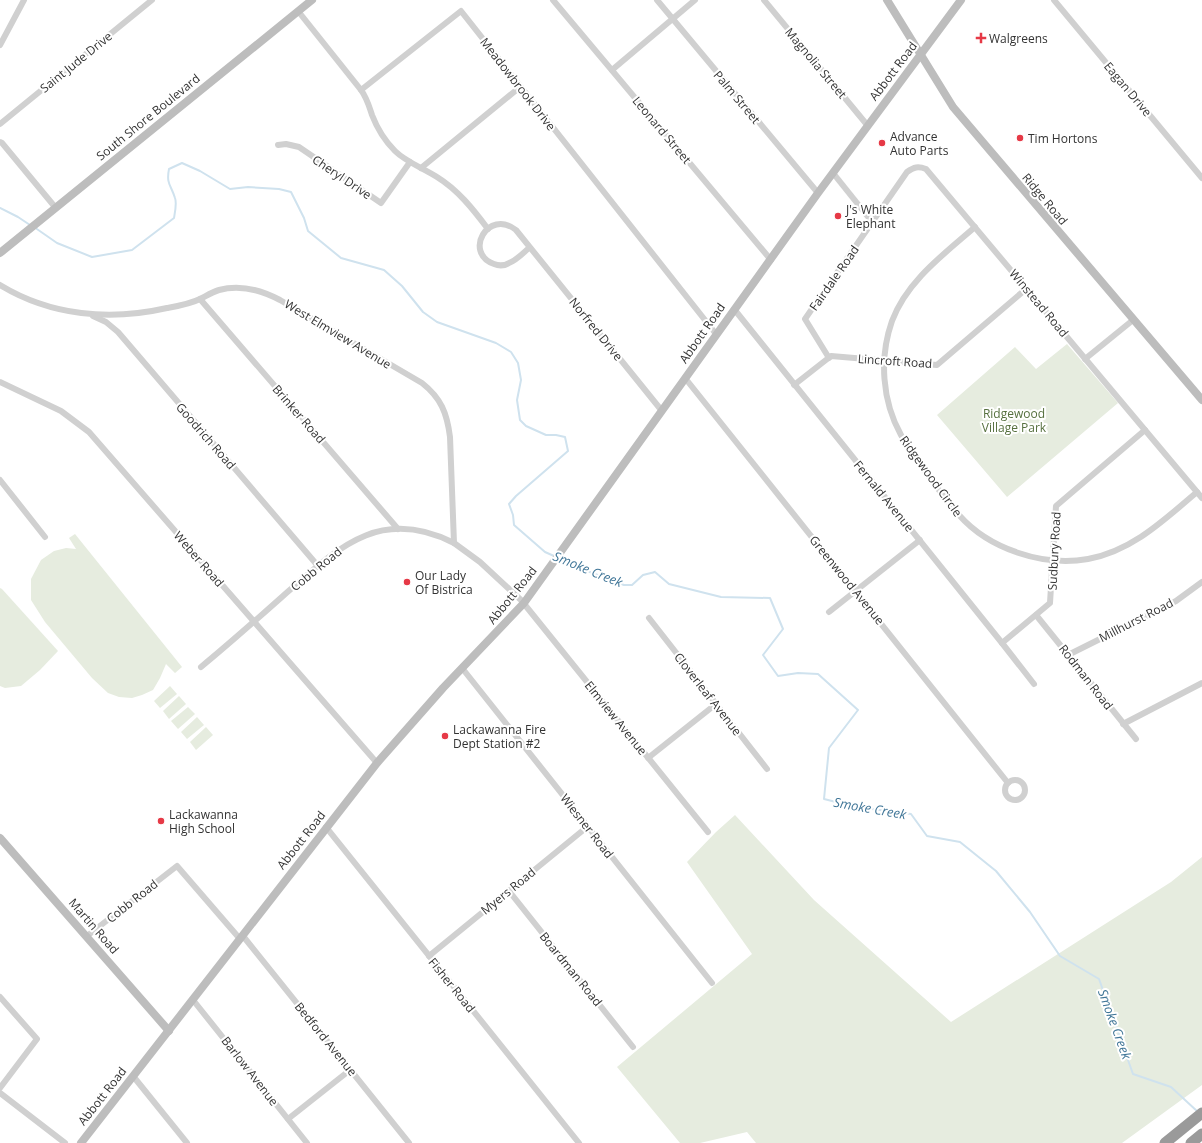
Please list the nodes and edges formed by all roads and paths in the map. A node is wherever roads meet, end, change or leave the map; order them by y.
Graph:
1 (24, 0) edge
2 (152, 0) edge
3 (312, 0) edge
4 (553, 0) edge
5 (657, 0) edge
6 (695, 0) edge
7 (764, 0) edge
8 (887, 0) edge
9 (961, 0) edge
10 (1054, 0) edge
11 (298, 11) junction
12 (673, 19) junction
13 (0, 45) edge
14 (921, 54) junction
15 (612, 70) junction
16 (520, 87) junction
17 (361, 90) junction
18 (0, 124) edge
19 (868, 126) junction
20 (0, 142) edge
21 (278, 145) dead end
22 (410, 162) junction
23 (421, 168) junction
24 (833, 173) junction
25 (1202, 178) edge
26 (818, 193) junction
27 (55, 208) junction
28 (874, 221) junction
29 (975, 227) junction
30 (488, 229) junction
31 (529, 248) junction
32 (0, 253) edge
33 (771, 260) junction
34 (0, 285) edge
35 (1026, 289) junction
36 (200, 299) junction
37 (734, 309) junction
38 (87, 314) junction
39 (1133, 320) junction
40 (716, 334) junction
41 (829, 358) junction
42 (1086, 359) junction
43 (884, 360) junction
44 (685, 378) junction
45 (0, 382) edge
46 (794, 385) junction
47 (1202, 400) edge
48 (662, 411) junction
49 (1145, 430) junction
50 (0, 480) edge
51 (1197, 492) junction
52 (1202, 498) edge
53 (398, 529) junction
54 (45, 537) dead end
55 (920, 540) junction
56 (454, 543) junction
57 (1053, 559) junction
58 (318, 566) junction
59 (1202, 582) edge
60 (855, 591) junction
61 (524, 603) junction
62 (829, 612) dead end
63 (1036, 615) junction
64 (649, 618) dead end
65 (254, 622) junction
66 (1002, 643) junction
67 (1068, 655) junction
68 (201, 667) dead end
69 (462, 668) junction
70 (1202, 683) edge
71 (1034, 684) dead end
72 (716, 704) junction
73 (1123, 724) junction
74 (1136, 740) dead end
75 (648, 758) junction
76 (377, 762) junction
77 (767, 769) dead end
78 (1008, 782) dead end
79 (326, 827) junction
80 (587, 827) junction
81 (708, 832) dead end
82 (0, 838) edge
83 (177, 866) joint
84 (508, 891) junction
85 (87, 936) junction
86 (241, 937) junction
87 (429, 956) junction
88 (712, 983) dead end
89 (0, 997) edge
90 (193, 1000) junction
91 (169, 1031) junction
92 (633, 1047) dead end
93 (350, 1070) junction
94 (133, 1076) junction
95 (0, 1088) edge
96 (0, 1093) edge
97 (1202, 1113) edge
98 (288, 1119) junction
99 (65, 1143) edge
100 (81, 1143) edge
101 (187, 1143) edge
102 (307, 1143) edge
103 (408, 1143) edge
104 (579, 1143) edge
105 (1165, 1143) edge

1 - 13 street
2 - 18 street, Saint Jude Drive
3 - 11 street, South Shore Boulevard
4 - 15 street, Leonard Street
5 - 12 street, Palm Street
6 - 12 street
7 - 19 street, Magnolia Street
8 - 14 street, Ridge Road
9 - 14 street, Abbott Road
10 - 25 street, Eagan Drive
11 - 17 street
11 - 27 street, South Shore Boulevard
12 - 15 street
12 - 26 street, Palm Street
14 - 19 street, Abbott Road
14 - 39 street, Ridge Road
15 - 33 street, Leonard Street
16 - 17 street, Meadowbrook Drive
16 - 23 street
16 - 40 street, Meadowbrook Drive
17 - 22 street
19 - 24 street, Abbott Road
20 - 27 street
21 - 22 street, Cheryl Drive
22 - 23 street
23 - 30 street
24 - 26 street, Abbott Road
24 - 28 street
26 - 33 street, Abbott Road
27 - 32 street, South Shore Boulevard
28 - 29 street, Winstead Road
28 - 41 street, Fairdale Road
29 - 35 street, Winstead Road
29 - 43 street, Ridgewood Circle
30 - 31 street, Norfred Drive
30 - 31 street
31 - 48 street, Norfred Drive
33 - 37 street, Abbott Road
34 - 38 street, West Elmview Avenue
35 - 42 street, Winstead Road
35 - 43 street, Lincroft Road
36 - 38 street, West Elmview Avenue
36 - 53 street, Brinker Road
36 - 56 street, West Elmview Avenue
37 - 40 street, Abbott Road
37 - 46 street, Fernald Avenue
38 - 58 street, Goodrich Road
39 - 42 street
39 - 47 street, Ridge Road
40 - 44 street, Abbott Road
41 - 43 street, Lincroft Road
41 - 46 street
42 - 49 street, Winstead Road
43 - 57 street, Ridgewood Circle
44 - 48 street, Abbott Road
44 - 60 street, Greenwood Avenue
45 - 65 street, Weber Road
46 - 55 street, Fernald Avenue
48 - 61 street, Abbott Road
49 - 51 street, Winstead Road
49 - 57 street, Sudbury Road
50 - 54 street
51 - 52 street, Winstead Road
51 - 57 street, Ridgewood Circle
53 - 56 street, Cobb Road
53 - 58 street, Cobb Road
55 - 60 street
55 - 66 street, Fernald Avenue
56 - 61 street
57 - 63 street, Sudbury Road
58 - 65 street, Cobb Road
59 - 67 street, Millhurst Road
60 - 62 street
60 - 78 street, Greenwood Avenue
61 - 69 street, Abbott Road
61 - 75 street, Elmview Avenue
63 - 66 street, Sudbury Road
63 - 67 street, Rodman Road
64 - 72 street, Cloverleaf Avenue
65 - 68 street, Cobb Road
65 - 76 street, Weber Road
66 - 71 street, Fernald Avenue
67 - 73 street, Rodman Road
69 - 76 street, Abbott Road
69 - 80 street, Wiesner Road
70 - 73 street
72 - 75 street
72 - 77 street, Cloverleaf Avenue
73 - 74 street, Rodman Road
75 - 81 street, Elmview Avenue
76 - 79 street, Abbott Road
79 - 86 street, Abbott Road
79 - 87 street, Fisher Road
80 - 84 street, Myers Road
80 - 88 street, Wiesner Road
82 - 85 street, Martin Road
83 - 85 street, Cobb Road
83 - 86 street, Bedford Avenue
84 - 87 street, Myers Road
84 - 92 street, Boardman Road
85 - 91 street, Martin Road
86 - 90 street, Abbott Road
86 - 93 street, Bedford Avenue
87 - 104 street, Fisher Road
89 - 95 street
90 - 91 street, Abbott Road
90 - 98 street, Barlow Avenue
91 - 94 street, Abbott Road
93 - 98 street
93 - 103 street, Bedford Avenue
94 - 100 street, Abbott Road
94 - 101 street
96 - 99 street
97 - 105 highway
98 - 102 street, Barlow Avenue

